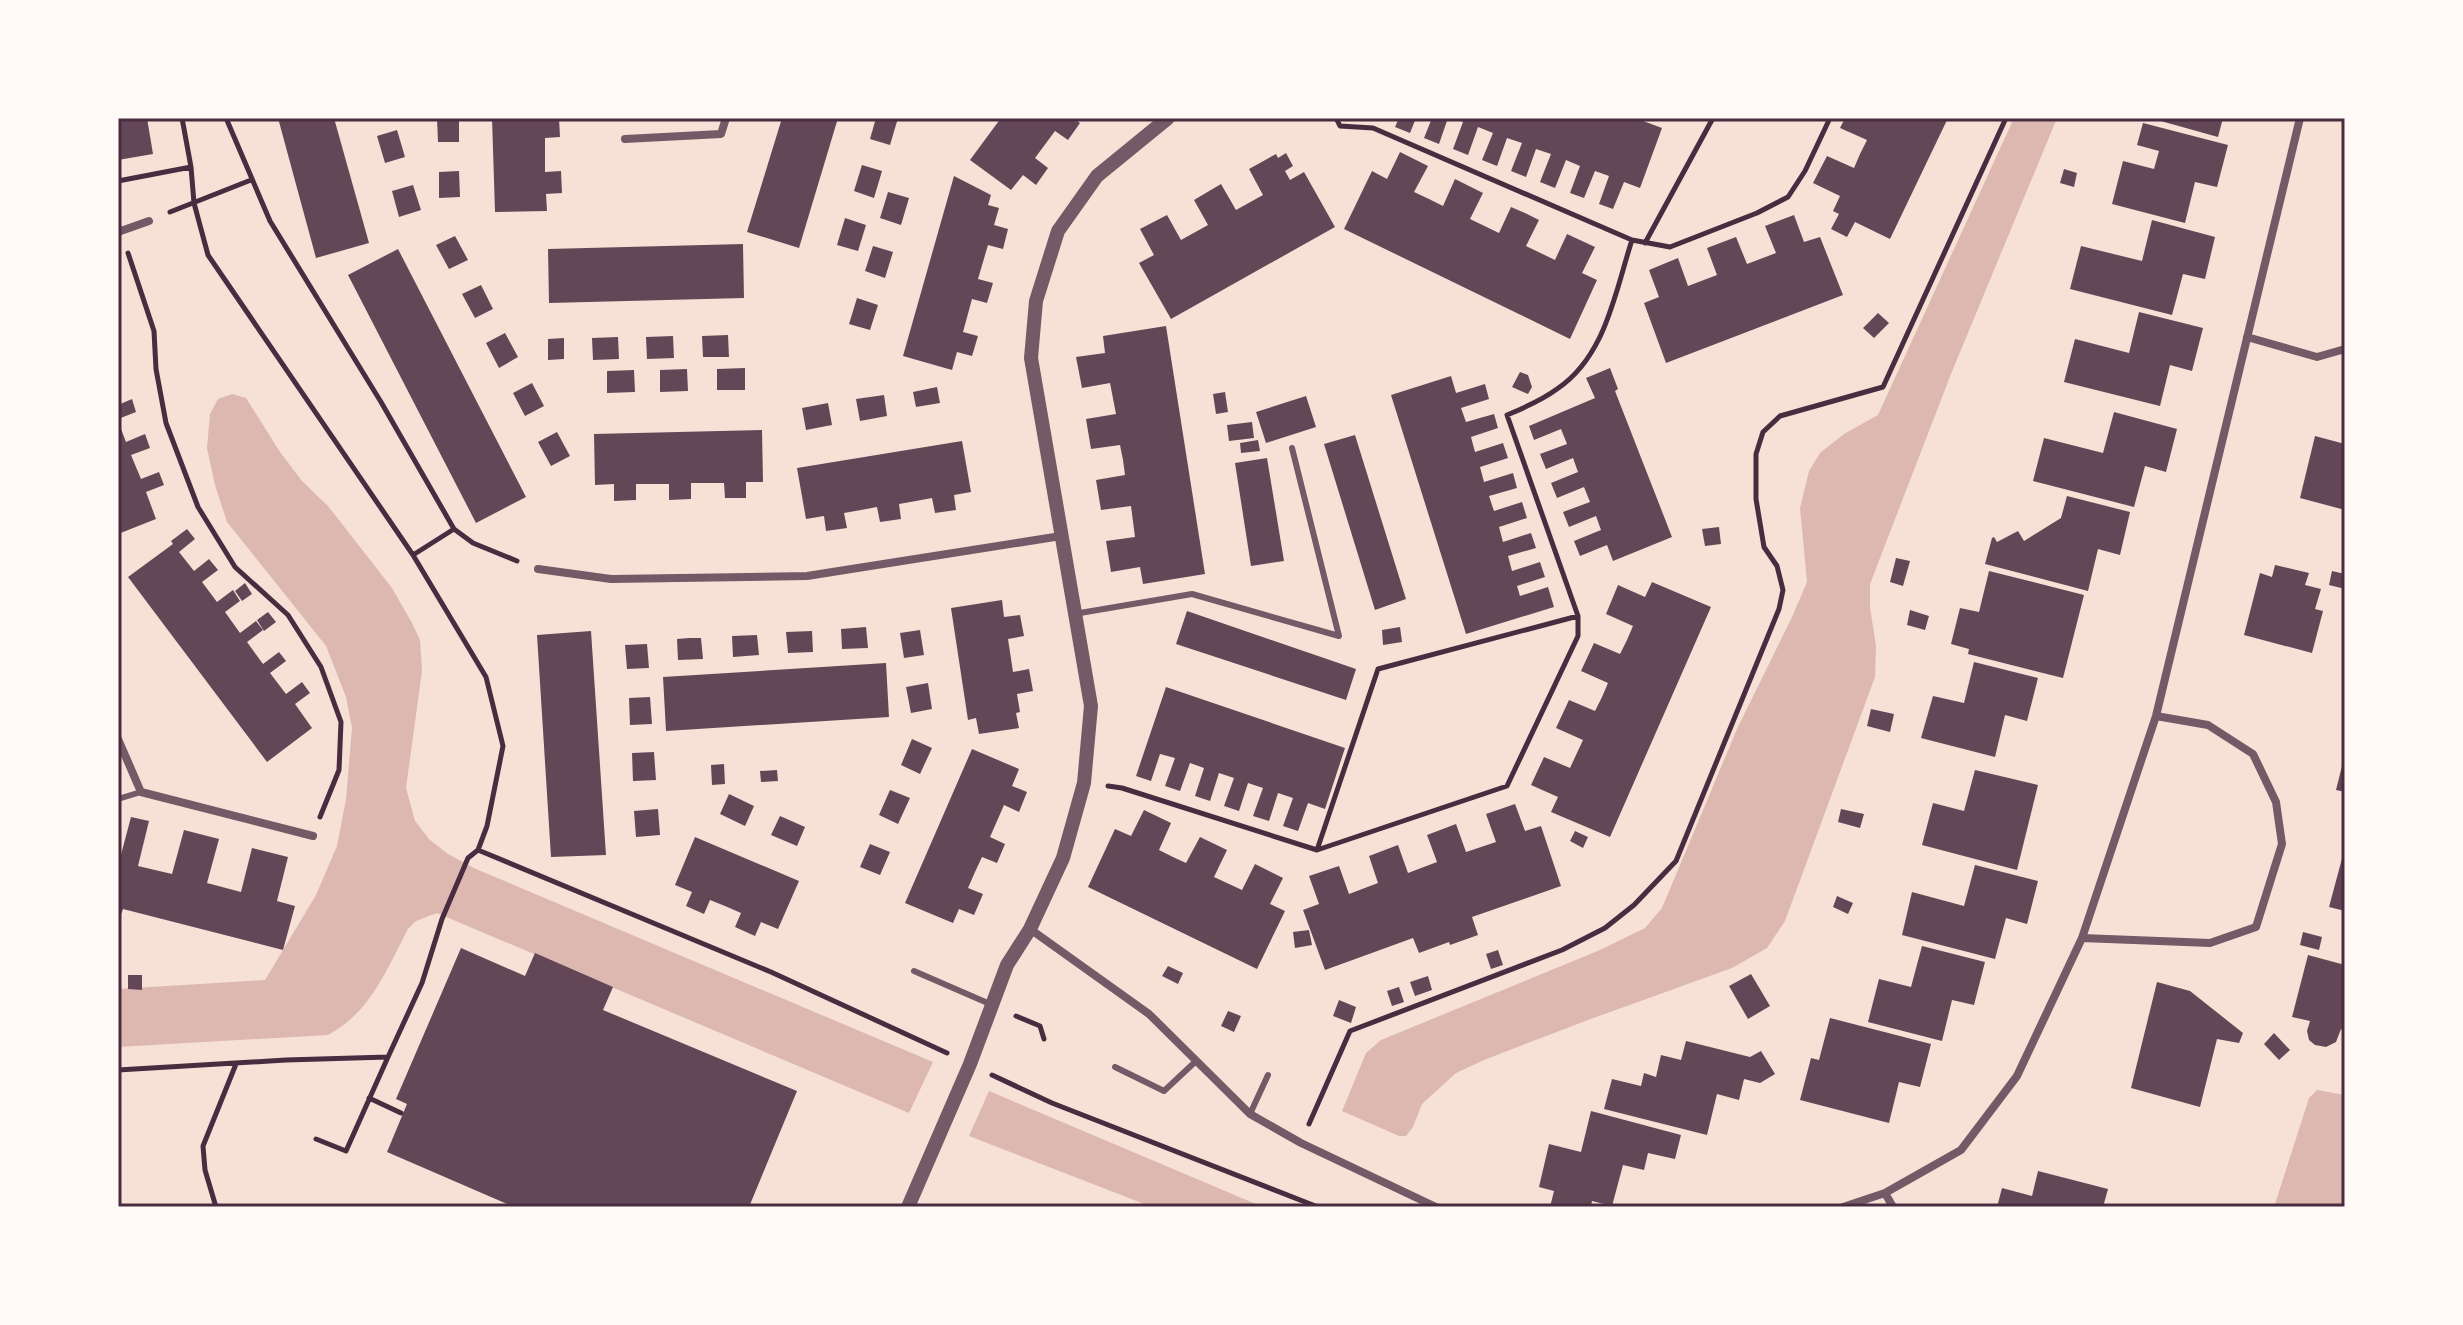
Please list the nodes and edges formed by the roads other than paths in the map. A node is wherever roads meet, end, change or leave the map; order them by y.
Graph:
1 (726, 118) edge
2 (2300, 118) edge
3 (1164, 119) edge
4 (625, 139) dead end
5 (149, 221) dead end
6 (119, 232) edge
7 (2247, 337) junction
8 (2345, 349) edge
9 (1292, 448) dead end
10 (1061, 536) junction
11 (538, 569) road end
12 (1074, 614) junction
13 (2156, 716) junction
14 (118, 739) edge
15 (141, 792) junction
16 (118, 799) edge
17 (313, 836) road end
18 (1030, 929) junction
19 (2082, 938) junction
20 (914, 971) dead end
21 (993, 1006) junction
22 (1195, 1062) junction
23 (1115, 1067) dead end
24 (1268, 1075) dead end
25 (1250, 1114) junction
26 (1885, 1193) junction
27 (908, 1207) edge
28 (1436, 1207) edge
29 (1843, 1207) edge
30 (1893, 1207) edge

1 - 4 street
2 - 7 street
3 - 10 street
5 - 6 street
7 - 8 street
7 - 13 street
9 - 12 lane
10 - 11 street
10 - 12 street
12 - 18 street
13 - 19 street
13 - 19 street
14 - 15 street
15 - 16 lane
15 - 17 street
18 - 21 street
18 - 22 street
19 - 26 street
20 - 21 lane
21 - 27 street
22 - 23 lane
22 - 25 street
24 - 25 lane
25 - 28 street
26 - 29 street
26 - 30 street

